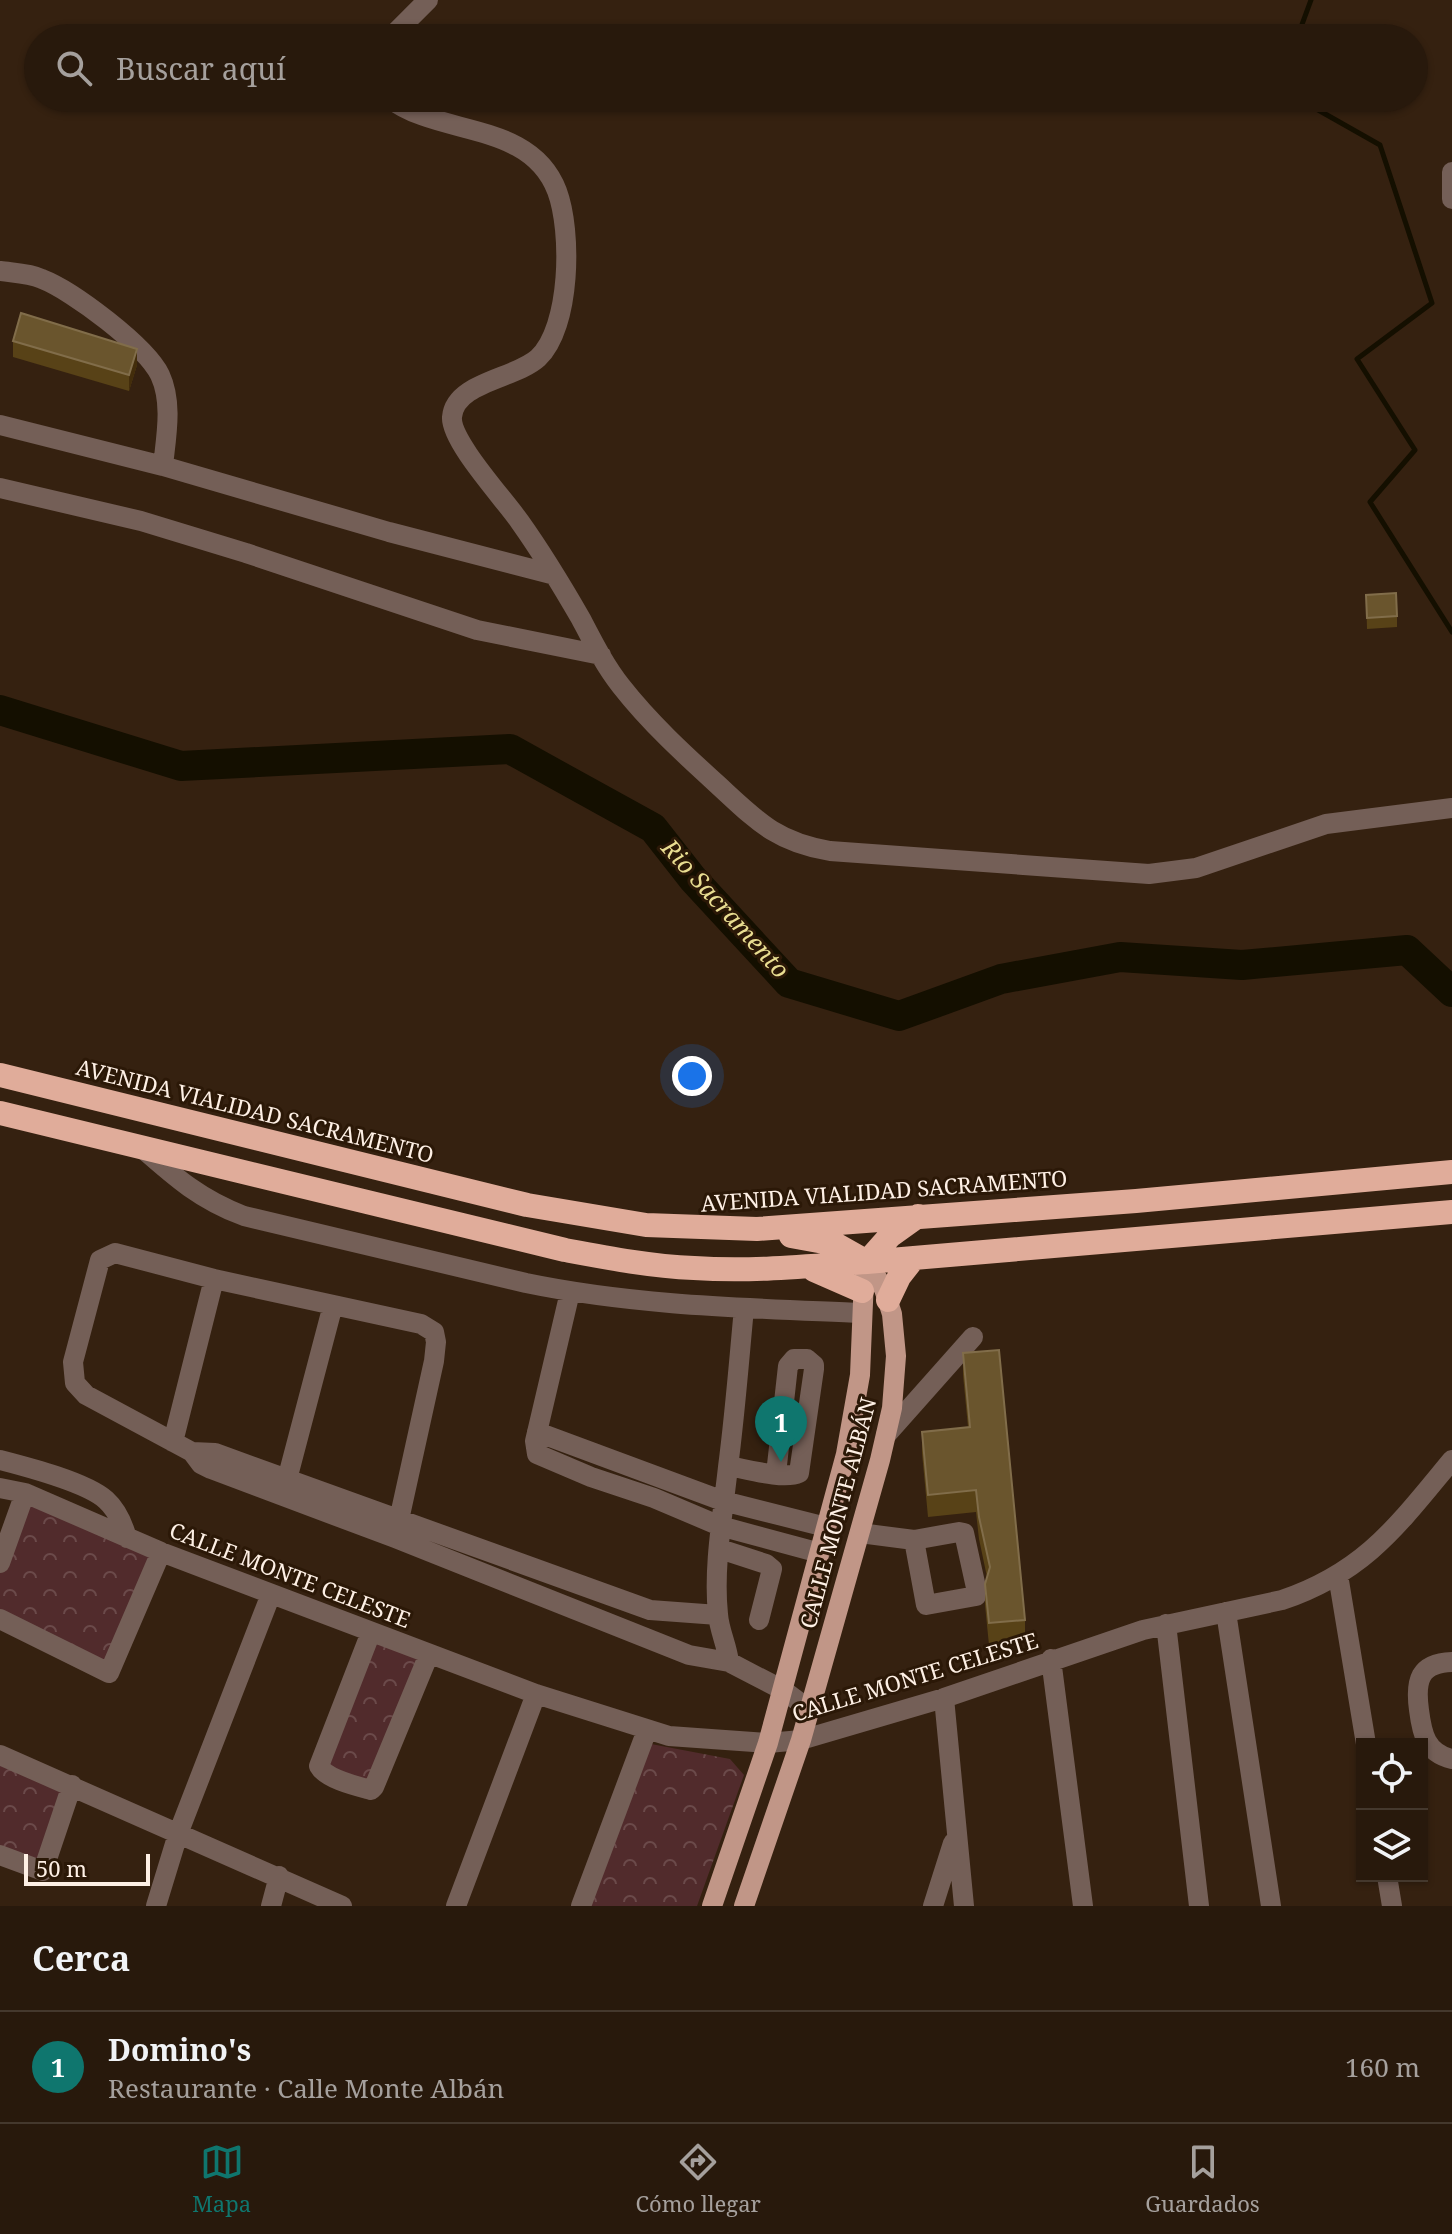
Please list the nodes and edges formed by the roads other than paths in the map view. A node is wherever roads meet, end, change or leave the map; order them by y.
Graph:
1 (428, 0) edge
2 (404, 24) edge
3 (410, 112) edge
4 (1452, 172) edge
5 (1452, 199) edge
6 (0, 271) edge
7 (0, 425) edge
8 (163, 466) junction
9 (0, 488) edge
10 (555, 575) junction
11 (601, 655) junction
12 (1452, 808) edge
13 (0, 1075) edge
14 (0, 1113) edge
15 (142, 1148) junction
16 (1452, 1172) edge
17 (1452, 1212) edge
18 (921, 1215) junction
19 (757, 1229) junction
20 (913, 1259) junction
21 (867, 1262) junction
22 (804, 1267) junction
23 (214, 1279) junction
24 (570, 1292) junction
25 (888, 1300) junction
26 (862, 1302) junction
27 (333, 1305) junction
28 (744, 1308) junction
29 (973, 1337) dead end
30 (537, 1432) junction
31 (886, 1435) junction
32 (173, 1442) junction
33 (0, 1460) edge
34 (1452, 1460) edge
35 (729, 1466) junction
36 (776, 1474) junction
37 (659, 1476) junction
38 (0, 1488) edge
39 (285, 1488) junction
40 (25, 1493) junction
41 (654, 1498) junction
42 (723, 1501) junction
43 (720, 1526) junction
44 (826, 1527) junction
45 (398, 1529) junction
46 (860, 1533) junction
47 (127, 1538) junction
48 (914, 1540) dead end
49 (720, 1549) junction
50 (161, 1552) junction
51 (820, 1553) junction
52 (0, 1563) edge
53 (1338, 1575) junction
54 (271, 1594) junction
55 (1226, 1612) junction
56 (718, 1615) junction
57 (0, 1619) edge
58 (759, 1620) dead end
59 (1166, 1624) junction
60 (371, 1632) junction
61 (429, 1654) junction
62 (1051, 1659) junction
63 (729, 1662) junction
64 (1452, 1662) edge
65 (783, 1690) junction
66 (536, 1694) junction
67 (944, 1698) junction
68 (810, 1710) junction
69 (647, 1730) junction
70 (1365, 1738) edge
71 (801, 1740) junction
72 (768, 1743) junction
73 (0, 1755) edge
74 (1452, 1759) edge
75 (72, 1785) junction
76 (178, 1834) junction
77 (956, 1835) junction
78 (0, 1855) edge
79 (279, 1876) junction
80 (1388, 1882) edge
81 (156, 1906) edge
82 (271, 1906) edge
83 (342, 1906) edge
84 (456, 1906) edge
85 (581, 1906) edge
86 (712, 1906) edge
87 (744, 1906) edge
88 (933, 1906) edge
89 (964, 1906) edge
90 (1083, 1906) edge
91 (1199, 1906) edge
92 (1271, 1906) edge
93 (1392, 1906) edge

1 - 2 street
3 - 10 street
4 - 5 street
6 - 8 street
7 - 8 street
8 - 10 street
9 - 11 street
10 - 11 street
11 - 12 street
13 - 19 highway, AVENIDA VIALIDAD SACRAMENTO
14 - 15 highway
15 - 22 highway
15 - 24 street
16 - 18 highway, AVENIDA VIALIDAD SACRAMENTO
17 - 20 highway
18 - 19 highway, AVENIDA VIALIDAD SACRAMENTO
18 - 21 highway
19 - 21 highway
20 - 21 highway
20 - 25 highway
21 - 22 highway
21 - 25 main road, CALLE MONTE ALBÁN
21 - 26 main road, CALLE MONTE ALBÁN
22 - 26 highway
23 - 27 street
23 - 32 street
23 - 32 street
24 - 28 street
24 - 30 street
25 - 31 main road, CALLE MONTE ALBÁN
26 - 28 street
26 - 44 main road, CALLE MONTE ALBÁN
27 - 39 street
27 - 45 street
28 - 35 street
29 - 31 street
30 - 37 street
30 - 41 street
31 - 46 main road, CALLE MONTE ALBÁN
32 - 39 street
33 - 47 street
34 - 53 street, CALLE MONTE CELESTE
35 - 36 street
35 - 42 street
36 - 36 street
37 - 41 street
37 - 42 street
38 - 40 street, CALLE MONTE CELESTE
39 - 45 street
40 - 47 street, CALLE MONTE CELESTE
40 - 52 street
41 - 43 street
42 - 43 street
42 - 44 street
43 - 49 street
43 - 51 street
44 - 51 main road, CALLE MONTE ALBÁN
45 - 56 street
45 - 63 street
46 - 48 street
46 - 68 main road, CALLE MONTE ALBÁN
47 - 50 street, CALLE MONTE CELESTE
49 - 56 street
49 - 58 street
50 - 54 street, CALLE MONTE CELESTE
50 - 57 street
51 - 65 main road, CALLE MONTE ALBÁN
53 - 55 street, CALLE MONTE CELESTE
53 - 70 street
54 - 60 street, CALLE MONTE CELESTE
54 - 76 street
55 - 59 street, CALLE MONTE CELESTE
55 - 92 street
56 - 63 street
59 - 62 street, CALLE MONTE CELESTE
59 - 91 street
60 - 61 street, CALLE MONTE CELESTE
60 - 61 street
61 - 66 street, CALLE MONTE CELESTE
62 - 67 street, CALLE MONTE CELESTE
62 - 90 street
63 - 65 street
64 - 74 street
65 - 68 street
65 - 72 main road, CALLE MONTE ALBÁN
66 - 69 street, CALLE MONTE CELESTE
66 - 84 street
67 - 71 street, CALLE MONTE CELESTE
67 - 77 street
68 - 71 main road, CALLE MONTE ALBÁN
69 - 72 street, CALLE MONTE CELESTE
69 - 85 street
71 - 72 street, CALLE MONTE CELESTE
71 - 87 main road, CALLE MONTE ALBÁN
72 - 86 main road, CALLE MONTE ALBÁN
73 - 75 street
75 - 76 street
75 - 78 street
76 - 79 street
76 - 81 street
77 - 88 street
77 - 89 street
79 - 82 street
79 - 83 street
80 - 93 street

